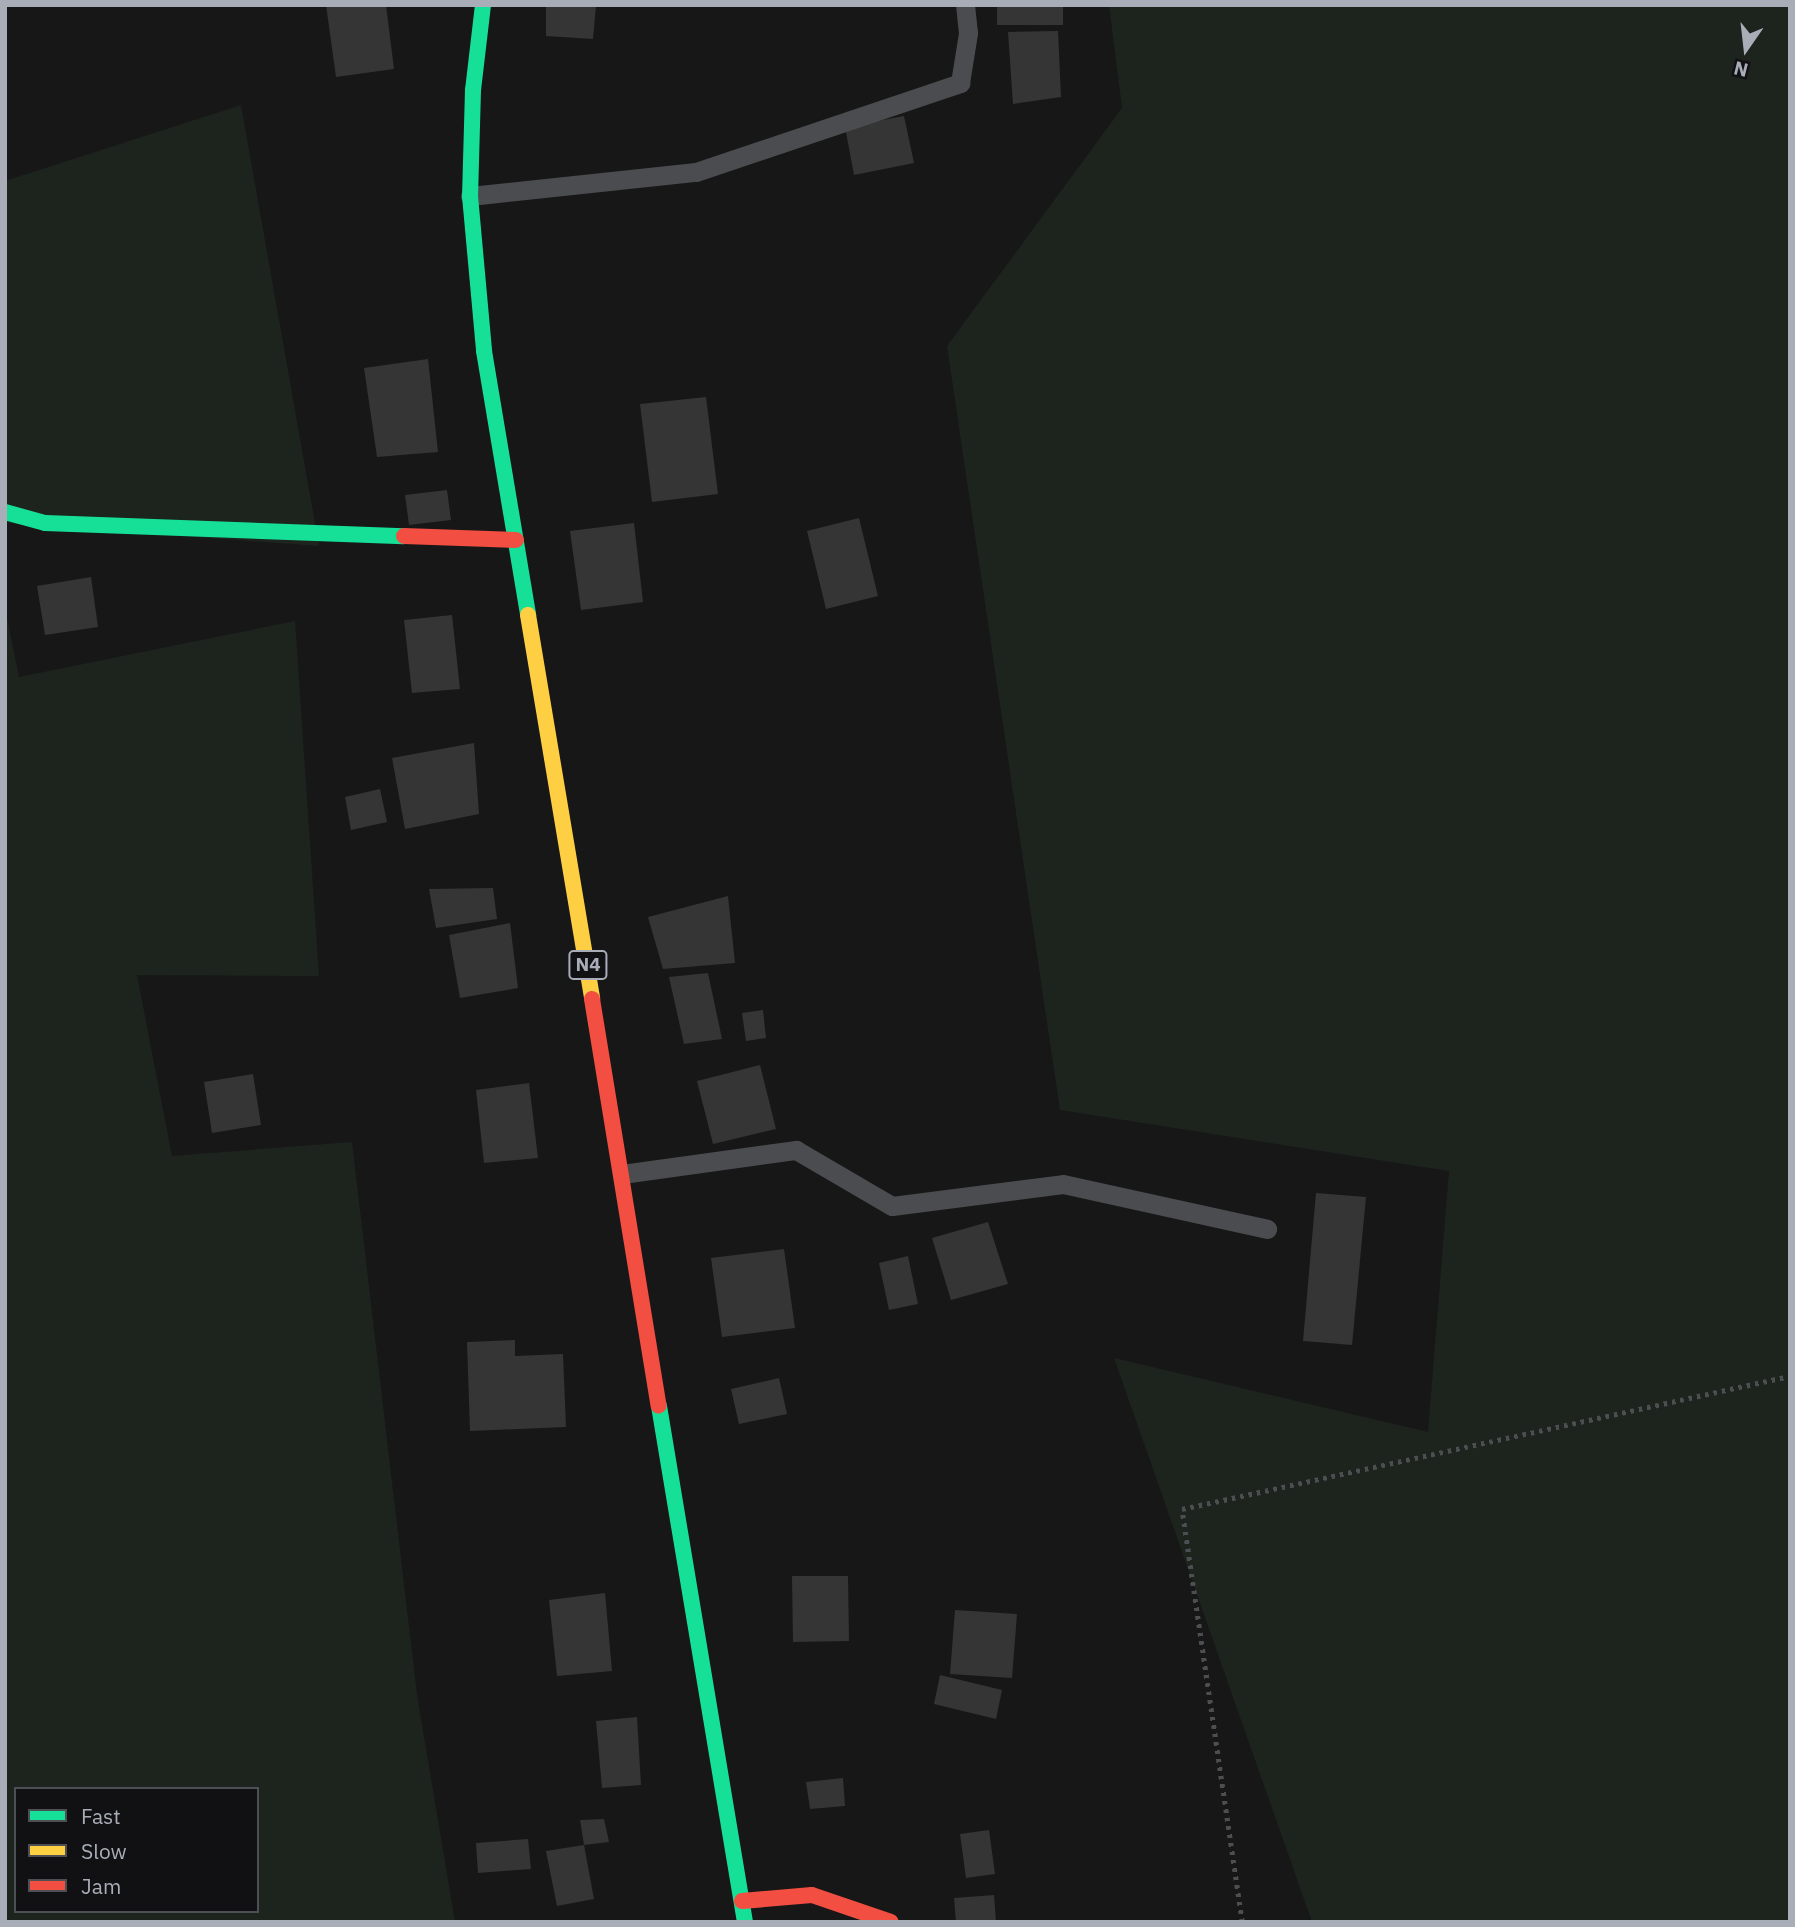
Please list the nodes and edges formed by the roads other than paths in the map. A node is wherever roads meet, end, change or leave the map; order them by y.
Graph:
1 (483, 5) edge
2 (965, 5) edge
3 (470, 195) junction
4 (5, 512) edge
5 (516, 540) junction
6 (622, 1174) junction
7 (1267, 1229) dead end
8 (742, 1901) junction
9 (745, 1922) edge
10 (891, 1922) edge

1 - 3 main road, N4
2 - 3 lane
3 - 5 main road, N4
4 - 5 main road
5 - 6 main road, N4
6 - 7 lane
6 - 8 main road, N4
8 - 9 main road, N4
8 - 10 main road

